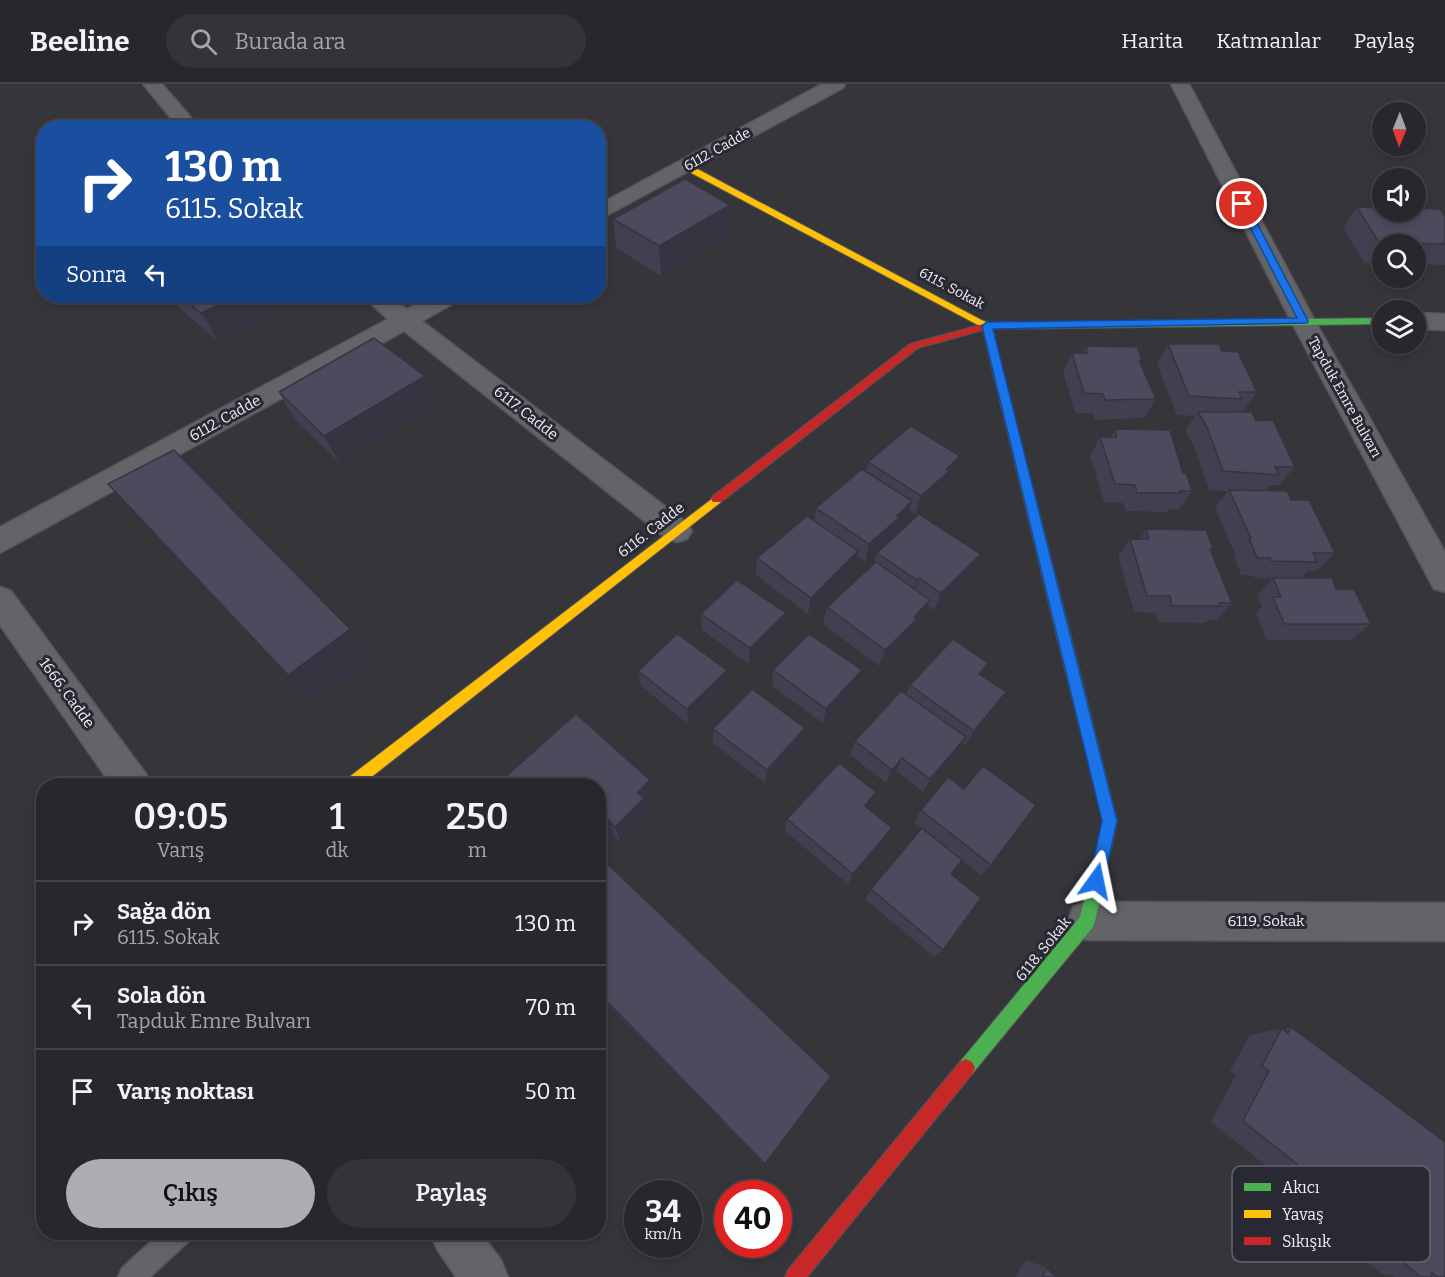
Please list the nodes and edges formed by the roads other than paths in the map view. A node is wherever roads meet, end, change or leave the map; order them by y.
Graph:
1 (152, 84) edge
2 (836, 84) edge
3 (1180, 84) edge
4 (183, 120) edge
5 (685, 166) junction
6 (606, 210) edge
7 (384, 303) edge
8 (437, 303) edge
9 (407, 319) junction
10 (1303, 321) junction
11 (1372, 321) edge
12 (1426, 321) edge
13 (1445, 321) edge
14 (987, 326) junction
15 (677, 531) junction
16 (0, 541) edge
17 (1445, 580) edge
18 (0, 600) edge
19 (127, 778) edge
20 (359, 778) edge
21 (1087, 921) junction
22 (1445, 922) edge
23 (171, 1240) edge
24 (458, 1240) edge
25 (131, 1277) edge
26 (484, 1277) edge
27 (795, 1277) edge

1 - 4 street
2 - 5 street, 6112. Cadde
3 - 10 street, Tapduk Emre Bulvarı
5 - 6 street, 6112. Cadde
5 - 14 street, 6115. Sokak
7 - 9 street, 6117. Cadde
8 - 9 street, 6112. Cadde
9 - 15 street, 6117. Cadde
9 - 16 street, 6112. Cadde
10 - 11 street, 6115. Sokak
10 - 14 street, 6115. Sokak
10 - 17 street, Tapduk Emre Bulvarı
12 - 13 street
14 - 15 street, 6116. Cadde
14 - 21 street, 6118. Sokak
15 - 20 street, 6116. Cadde
18 - 19 street, 1666. Cadde
21 - 22 street, 6119. Sokak
21 - 27 street, 6118. Sokak
23 - 25 lane
24 - 26 street

